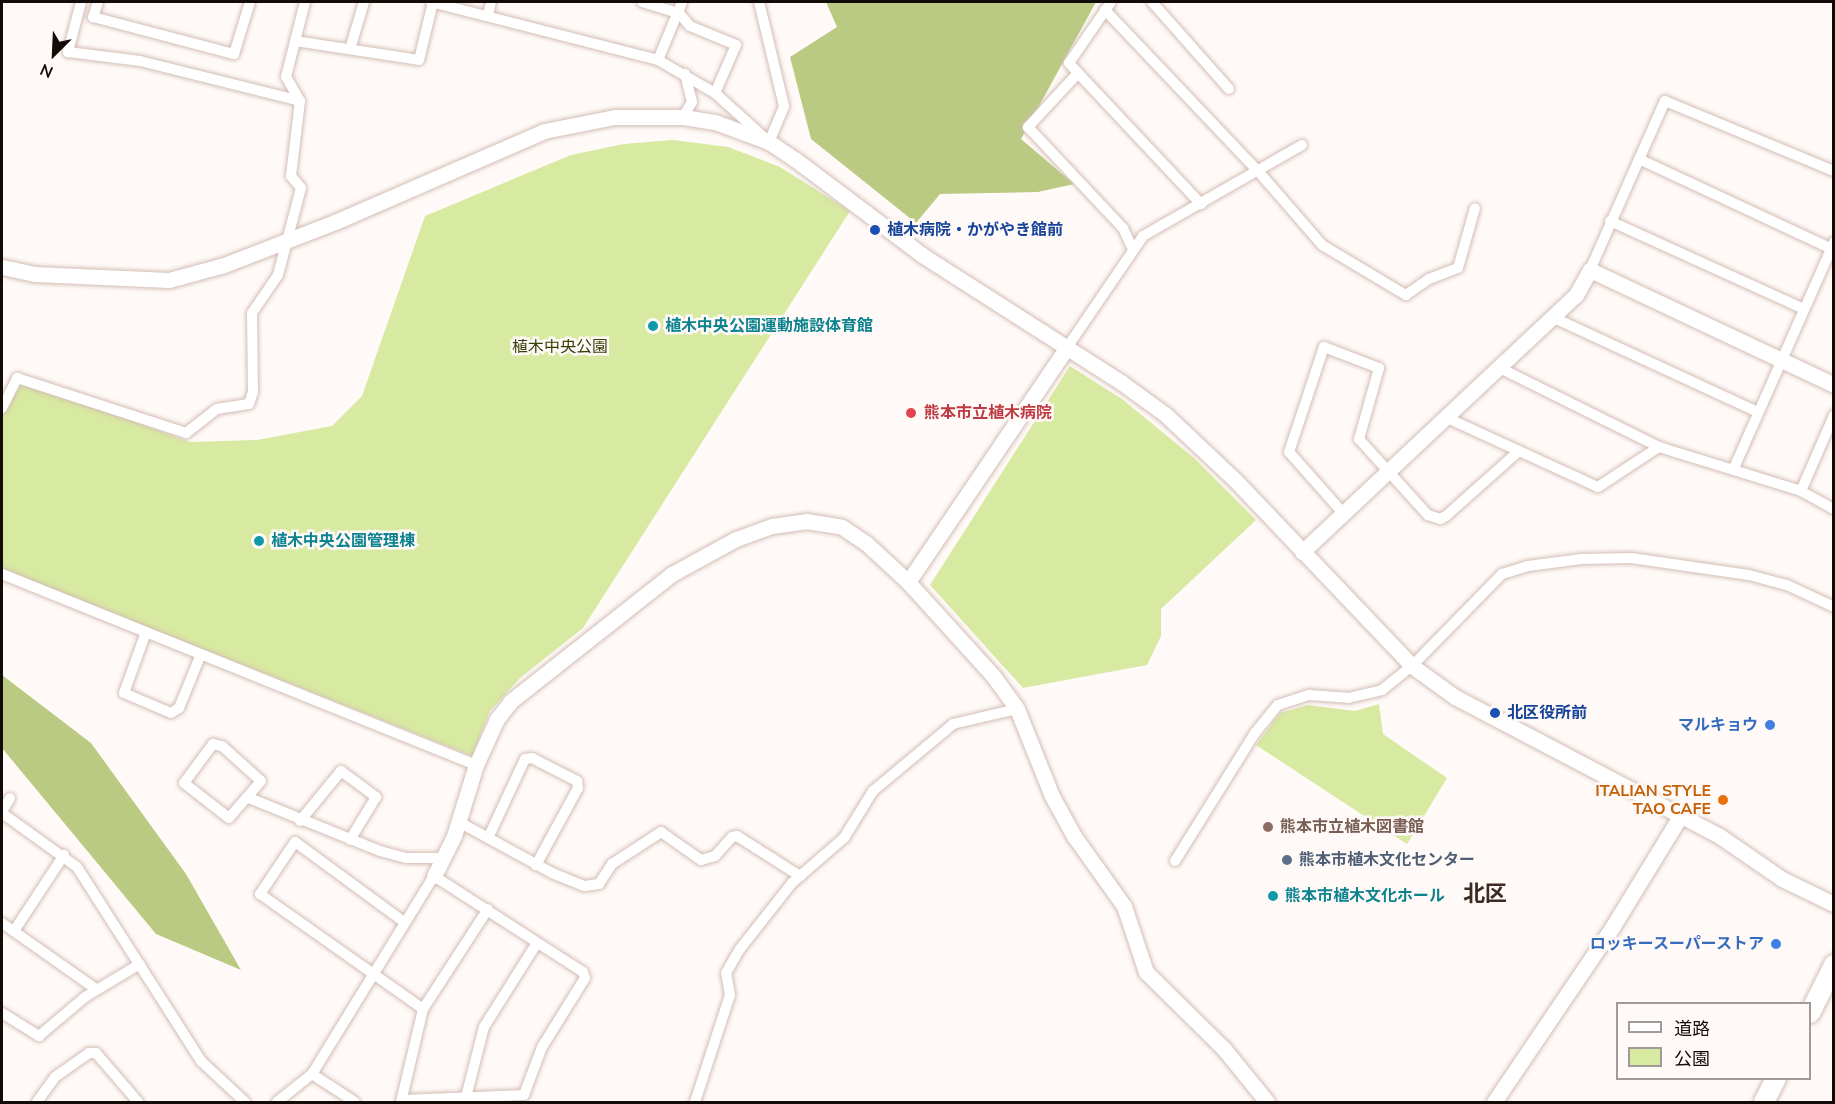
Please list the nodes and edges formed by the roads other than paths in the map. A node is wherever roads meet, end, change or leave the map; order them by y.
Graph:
1 (81, 2) edge
2 (98, 2) edge
3 (250, 2) edge
4 (305, 2) edge
5 (364, 2) edge
6 (432, 2) edge
7 (491, 2) edge
8 (642, 2) edge
9 (682, 2) edge
10 (759, 2) edge
11 (1152, 2) edge
12 (1108, 6) edge
13 (679, 13) junction
14 (488, 15) junction
15 (295, 41) junction
16 (350, 49) junction
17 (658, 60) junction
18 (1078, 73) junction
19 (685, 74) junction
20 (1228, 89) dead end
21 (715, 93) junction
22 (300, 101) junction
23 (683, 117) junction
24 (769, 142) junction
25 (1302, 145) dead end
26 (1639, 159) junction
27 (1258, 171) junction
28 (1833, 171) edge
29 (1201, 204) junction
30 (1475, 208) dead end
31 (1610, 221) junction
32 (290, 239) junction
33 (1132, 247) junction
34 (1832, 247) edge
35 (2, 267) edge
36 (1590, 270) junction
37 (1804, 309) junction
38 (1552, 317) junction
39 (1066, 349) junction
40 (1783, 360) junction
41 (1498, 367) junction
42 (1833, 385) edge
43 (2, 408) edge
44 (1758, 412) junction
45 (1833, 415) edge
46 (1445, 417) junction
47 (1659, 447) junction
48 (1519, 451) junction
49 (1734, 468) junction
50 (1387, 471) junction
51 (1801, 491) junction
52 (1833, 509) edge
53 (1343, 513) junction
54 (1302, 552) junction
55 (2, 574) edge
56 (908, 582) junction
57 (1833, 607) edge
58 (146, 632) junction
59 (201, 654) junction
60 (1412, 666) junction
61 (1017, 709) junction
62 (476, 765) junction
63 (10, 798) dead end
64 (249, 798) junction
65 (2, 812) edge
66 (1681, 815) junction
67 (304, 822) junction
68 (459, 822) junction
69 (488, 838) junction
70 (350, 840) junction
71 (296, 842) junction
72 (64, 855) junction
73 (442, 858) junction
74 (1175, 861) dead end
75 (536, 865) junction
76 (434, 876) junction
77 (800, 876) junction
78 (1833, 904) edge
79 (488, 909) junction
80 (404, 922) junction
81 (2, 923) edge
82 (14, 932) junction
83 (537, 943) junction
84 (140, 964) junction
85 (1833, 965) edge
86 (371, 974) junction
87 (96, 989) junction
88 (423, 1009) junction
89 (1811, 1009) edge
90 (2, 1013) edge
91 (312, 1074) junction
92 (1775, 1080) edge
93 (466, 1097) junction
94 (402, 1101) edge
95 (37, 1102) edge
96 (138, 1102) edge
97 (245, 1102) edge
98 (277, 1102) edge
99 (356, 1102) edge
100 (695, 1102) edge
101 (1267, 1102) edge
102 (1494, 1102) edge
103 (1764, 1102) edge

1 - 22 street
2 - 3 street
4 - 15 street
5 - 16 street
6 - 14 street
6 - 16 street
7 - 14 street
8 - 13 street
9 - 13 street
10 - 24 street
11 - 20 street
12 - 18 street
12 - 27 street
13 - 17 street
13 - 21 street
14 - 17 street
15 - 16 street
15 - 22 street
17 - 19 street
18 - 29 street
18 - 33 street
19 - 21 street
19 - 23 street
21 - 24 street
22 - 32 street
23 - 24 street
23 - 32 street
24 - 39 street
25 - 27 street
26 - 28 street
26 - 31 street
26 - 34 street
27 - 29 street
27 - 30 street
29 - 33 street
31 - 36 street
31 - 37 street
32 - 35 street
32 - 43 street
33 - 39 street
34 - 37 street
36 - 38 street
36 - 40 street
37 - 40 street
38 - 41 street
38 - 44 street
39 - 54 street
39 - 56 street
40 - 42 street
40 - 44 street
41 - 46 street
41 - 47 street
44 - 49 street
45 - 51 street
46 - 48 street
46 - 50 street
47 - 48 street
47 - 49 street
48 - 50 street
49 - 51 street
50 - 53 street
50 - 53 street
51 - 52 street
53 - 54 street
54 - 60 street
55 - 58 street
56 - 61 street
56 - 62 street
57 - 60 street
58 - 59 street
58 - 59 street
59 - 62 street
60 - 66 street
60 - 74 street
61 - 77 street
61 - 101 street
62 - 68 street
63 - 65 street
64 - 64 street
64 - 67 street
65 - 72 street
66 - 78 street
66 - 102 street
67 - 70 street
67 - 70 street
67 - 71 street
68 - 69 street
68 - 73 street
69 - 75 street
69 - 75 street
70 - 73 street
71 - 80 street
71 - 86 street
72 - 82 street
72 - 84 street
73 - 76 street
75 - 77 street
76 - 79 street
76 - 80 street
77 - 100 street
79 - 83 street
79 - 88 street
80 - 86 street
81 - 82 street
82 - 87 street
83 - 93 street
83 - 93 street
84 - 87 street
84 - 97 street
85 - 89 highway
86 - 88 street
86 - 91 street
87 - 90 street
88 - 94 street
91 - 98 street
91 - 99 street
92 - 103 highway
93 - 94 street
95 - 96 street

